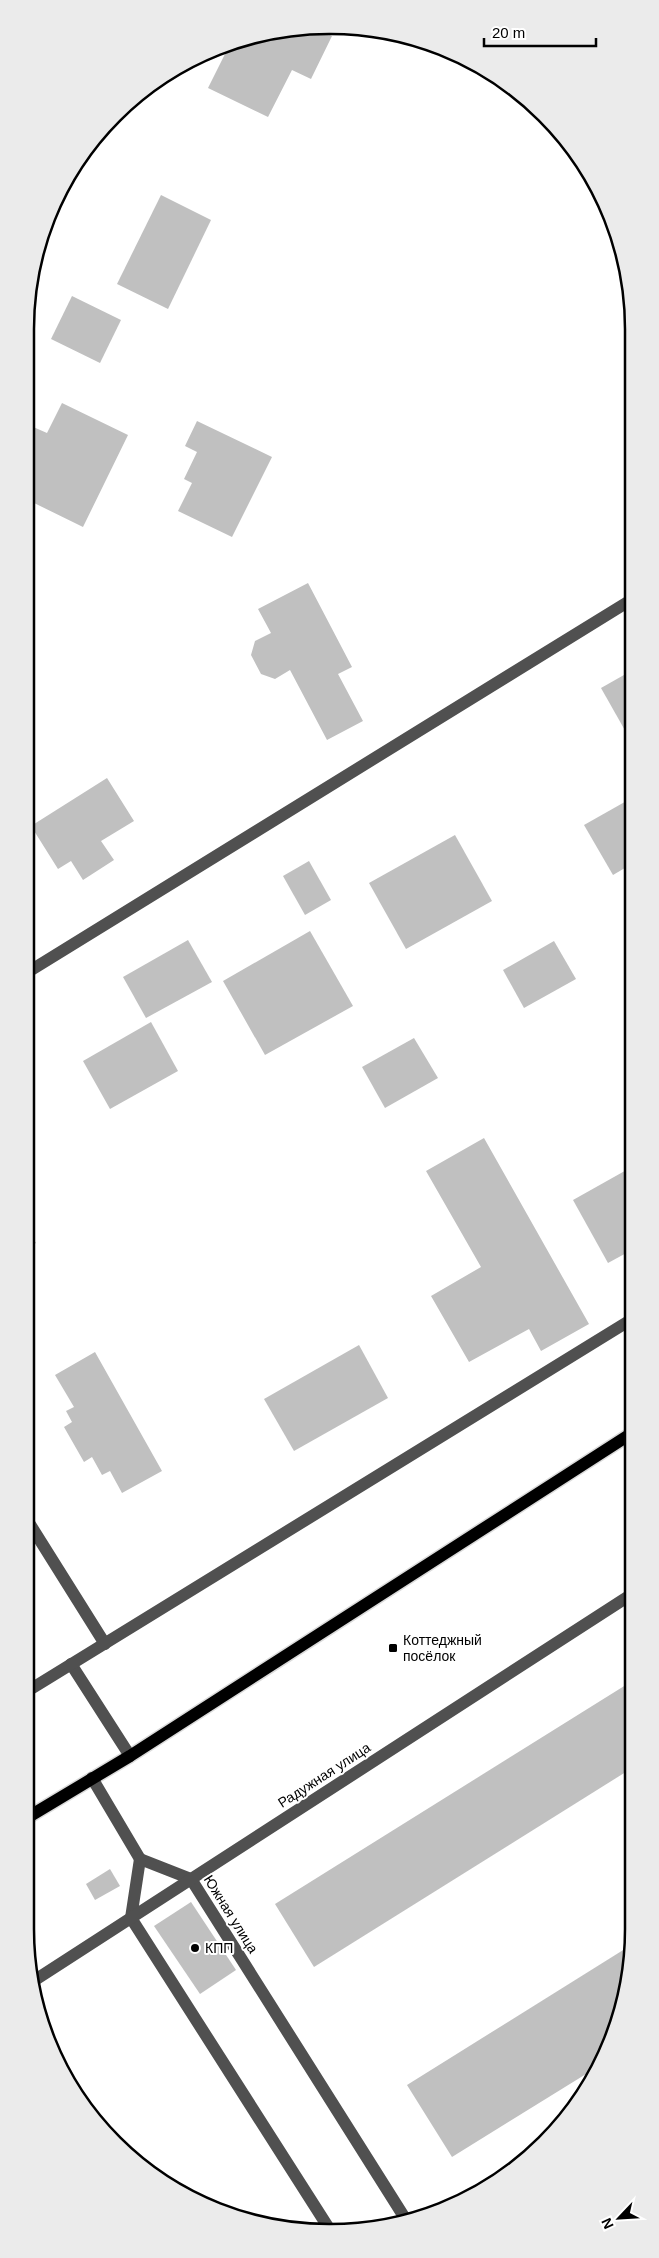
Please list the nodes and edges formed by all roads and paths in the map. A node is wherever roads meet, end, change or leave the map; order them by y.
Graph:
1 (625, 604) edge
2 (34, 968) edge
3 (625, 1324) edge
4 (625, 1438) edge
5 (34, 1531) edge
6 (625, 1599) edge
7 (105, 1644) junction
8 (71, 1664) junction
9 (34, 1687) edge
10 (130, 1756) junction
11 (92, 1778) junction
12 (34, 1813) edge
13 (140, 1859) junction
14 (191, 1879) junction
15 (131, 1918) junction
16 (38, 1978) edge
17 (403, 2215) edge
18 (326, 2224) edge

1 - 2 street
3 - 7 street
4 - 10 main road
5 - 7 street
6 - 14 street, Радужная улица
7 - 8 street
8 - 9 street
8 - 10 street
10 - 11 main road
11 - 12 main road
11 - 13 street
13 - 14 street, Южная улица
13 - 15 street
14 - 15 street, Радужная улица
14 - 17 street, Южная улица
15 - 16 street, Радужная улица
15 - 18 street

